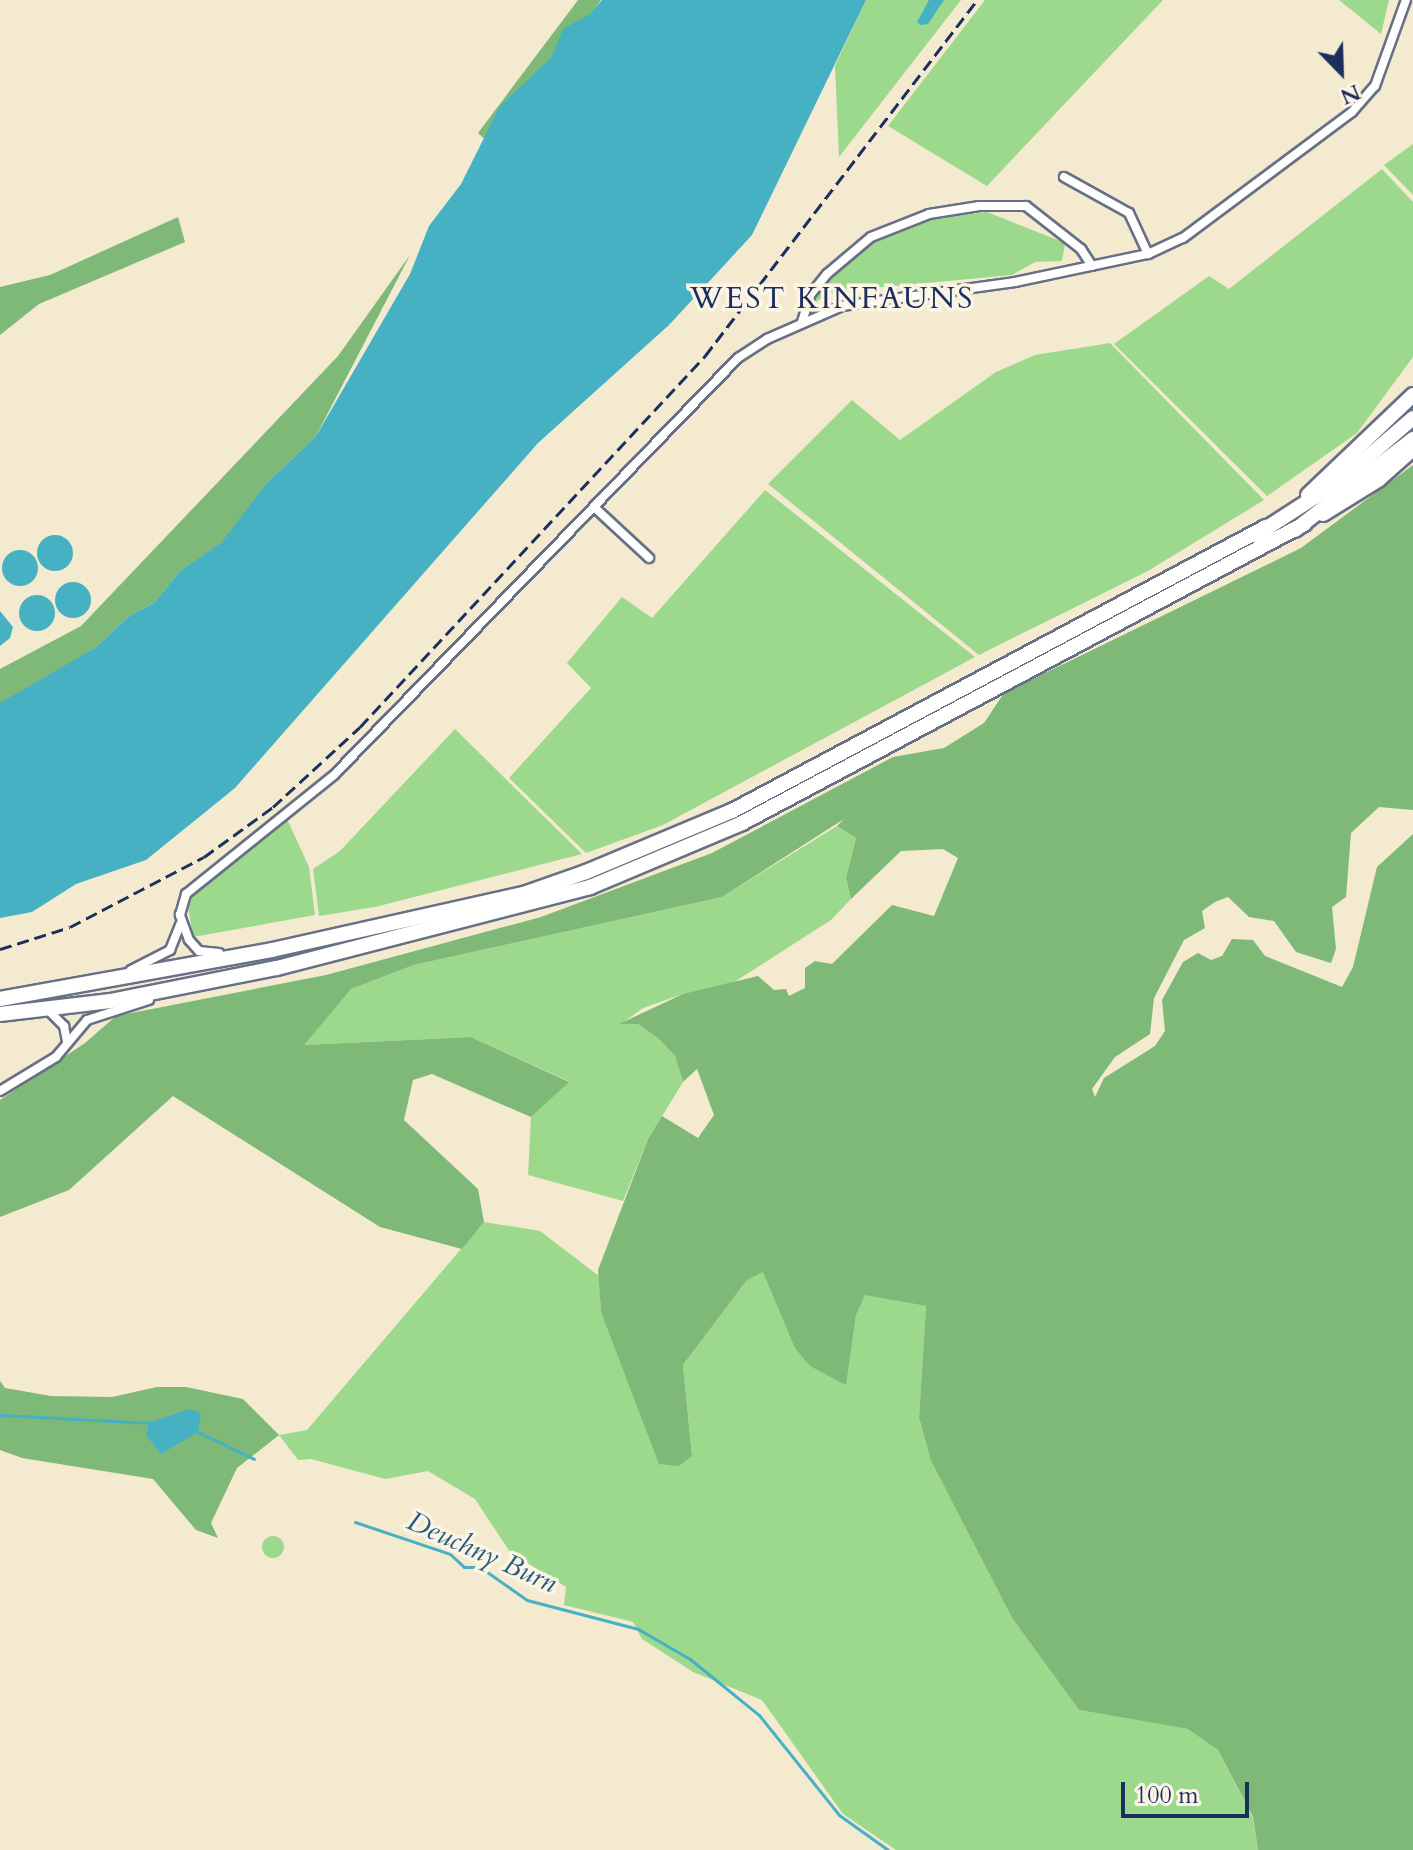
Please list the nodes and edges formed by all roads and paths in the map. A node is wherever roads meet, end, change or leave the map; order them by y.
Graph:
1 (1406, 0) edge
2 (1064, 177) dead end
3 (1148, 254) junction
4 (1092, 266) junction
5 (802, 322) junction
6 (1413, 395) edge
7 (1413, 418) edge
8 (1413, 439) edge
9 (1413, 449) edge
10 (594, 507) junction
11 (1295, 530) junction
12 (1256, 535) junction
13 (649, 558) dead end
14 (181, 922) junction
15 (272, 950) junction
16 (98, 982) junction
17 (199, 984) junction
18 (0, 999) edge
19 (48, 1010) junction
20 (0, 1014) edge
21 (67, 1042) junction
22 (0, 1091) edge

1 - 3 street
2 - 3 street
3 - 4 street
4 - 5 street
4 - 5 street
5 - 10 street
6 - 12 highway
7 - 12 highway
8 - 11 highway
9 - 11 highway
10 - 13 street
10 - 14 street
11 - 17 highway
12 - 15 highway
14 - 15 street
14 - 16 street
15 - 16 highway
16 - 18 highway
17 - 19 highway
17 - 21 street
19 - 20 highway
19 - 21 street
21 - 22 street

